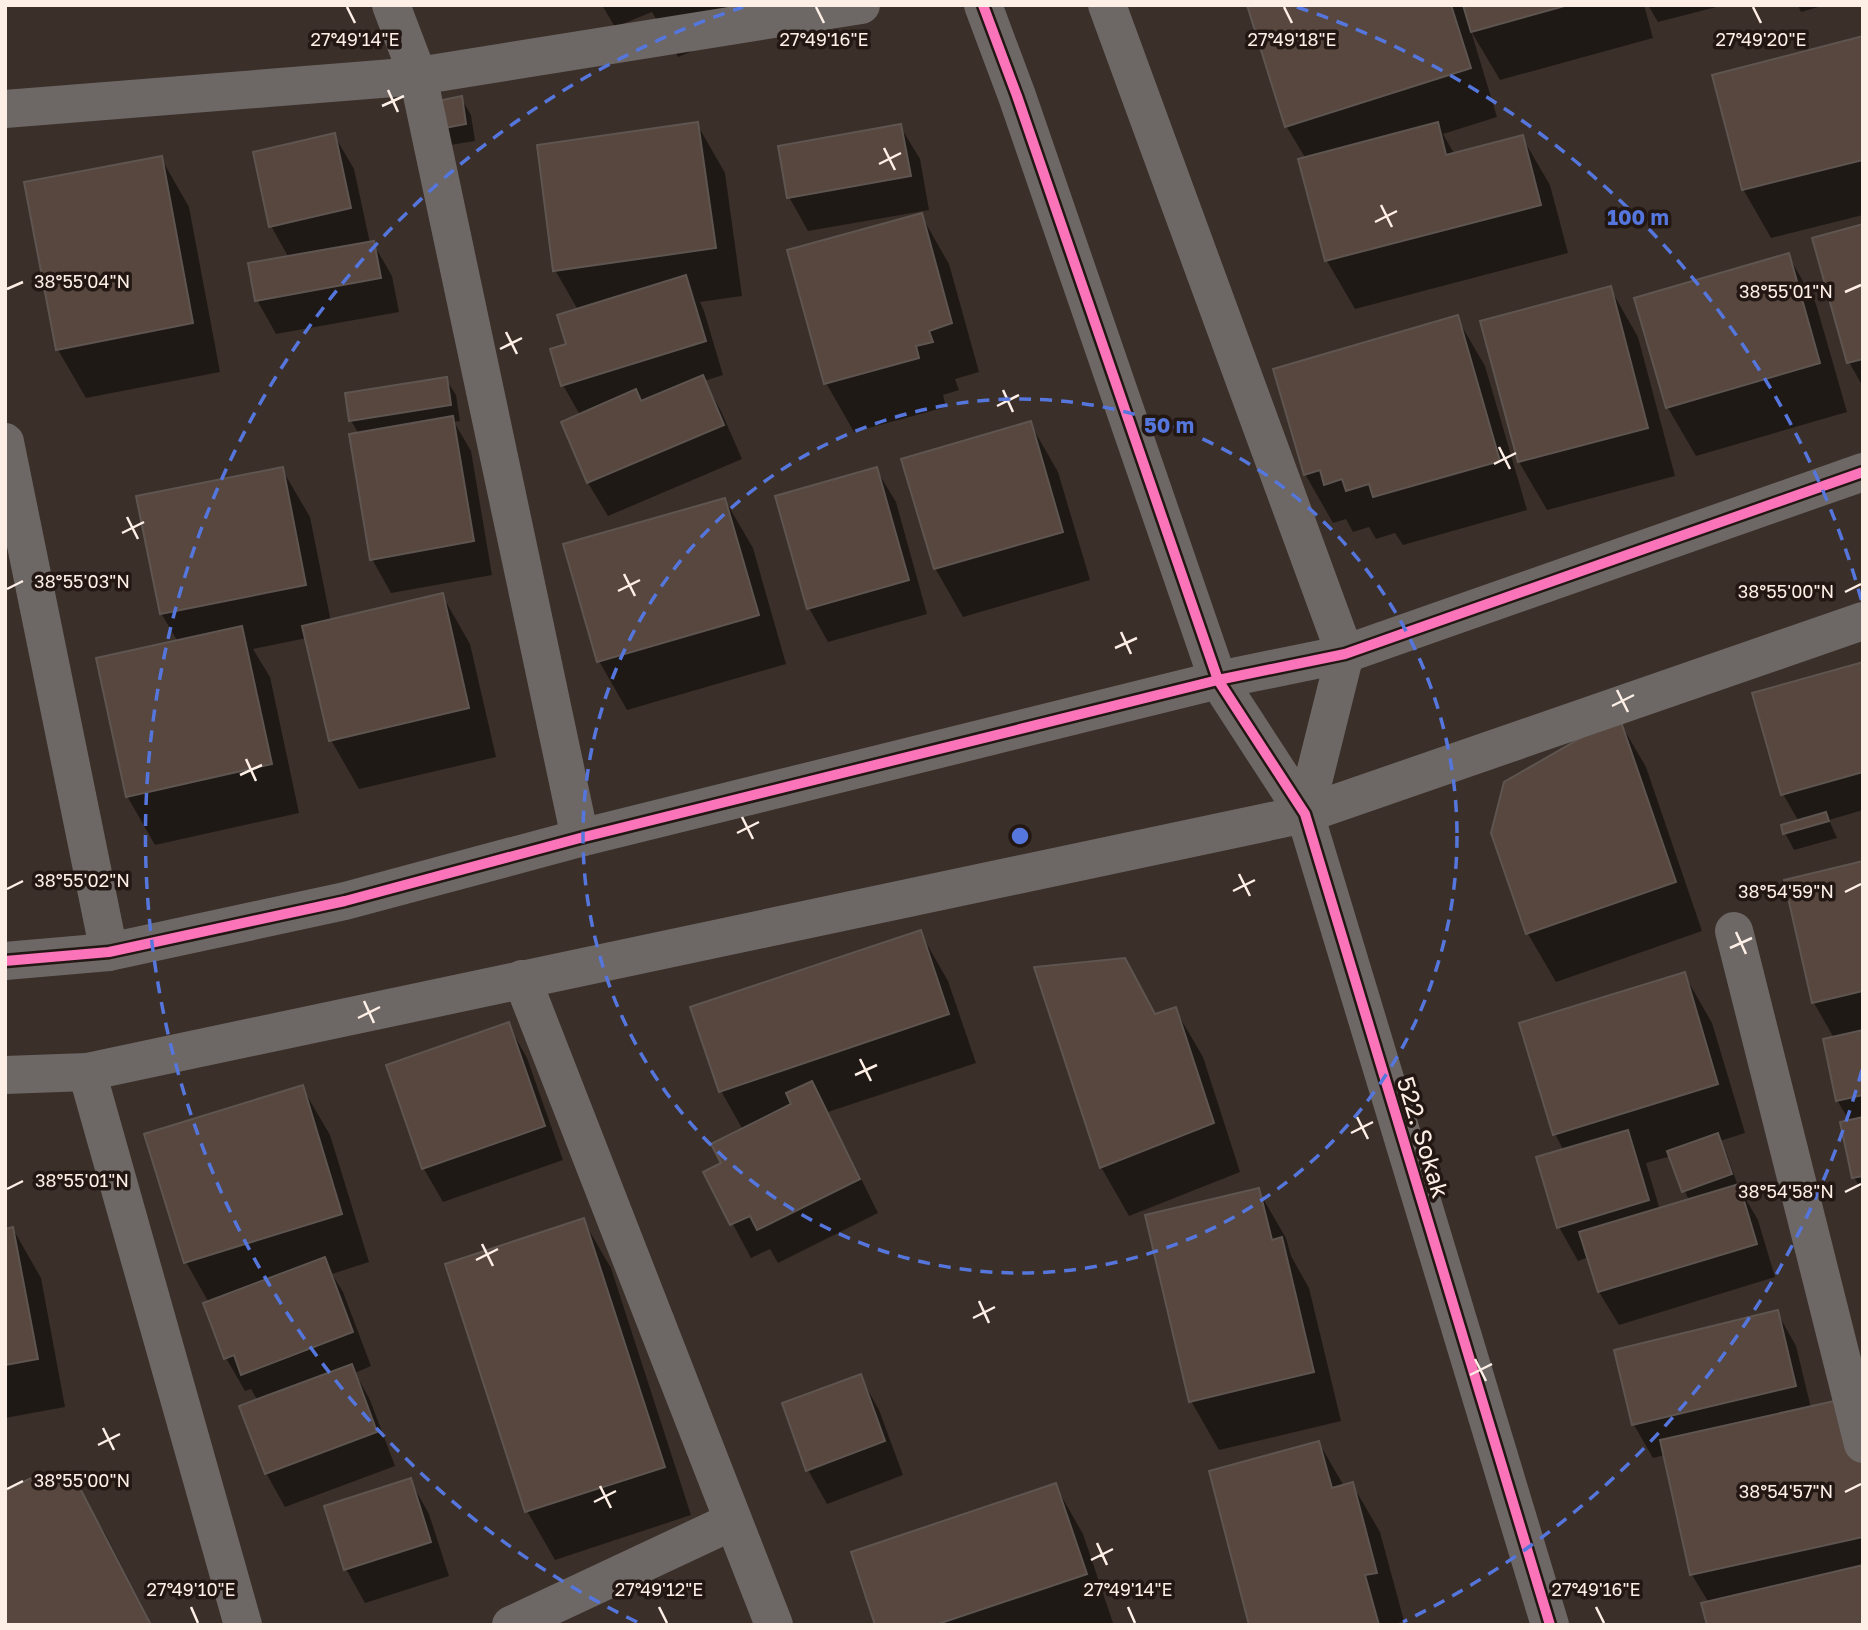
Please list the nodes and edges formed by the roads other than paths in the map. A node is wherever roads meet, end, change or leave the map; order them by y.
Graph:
1 (391, 5) edge
2 (861, 5) edge
3 (983, 5) edge
4 (1107, 5) edge
5 (418, 76) junction
6 (5, 110) edge
7 (5, 442) edge
8 (1863, 472) edge
9 (1863, 621) edge
10 (1345, 654) junction
11 (1218, 680) junction
12 (1305, 814) junction
13 (580, 838) junction
14 (1734, 931) dead end
15 (108, 952) junction
16 (5, 961) edge
17 (522, 979) junction
18 (87, 1072) junction
19 (5, 1075) edge
20 (1863, 1444) edge
21 (733, 1521) junction
22 (243, 1625) edge
23 (511, 1625) edge
24 (774, 1625) edge
25 (1550, 1625) edge

1 - 5 street
2 - 5 street
3 - 11 street, 522. Sokak
4 - 10 street
5 - 6 street
5 - 13 street
7 - 15 street
8 - 10 street
9 - 12 street
10 - 11 street
10 - 12 street
11 - 12 street, 522. Sokak
11 - 13 street
12 - 17 street
12 - 25 street, 522. Sokak
13 - 15 street
14 - 20 street
15 - 16 street
17 - 18 street
17 - 21 street
18 - 19 street
18 - 22 street
21 - 23 street
21 - 24 street

